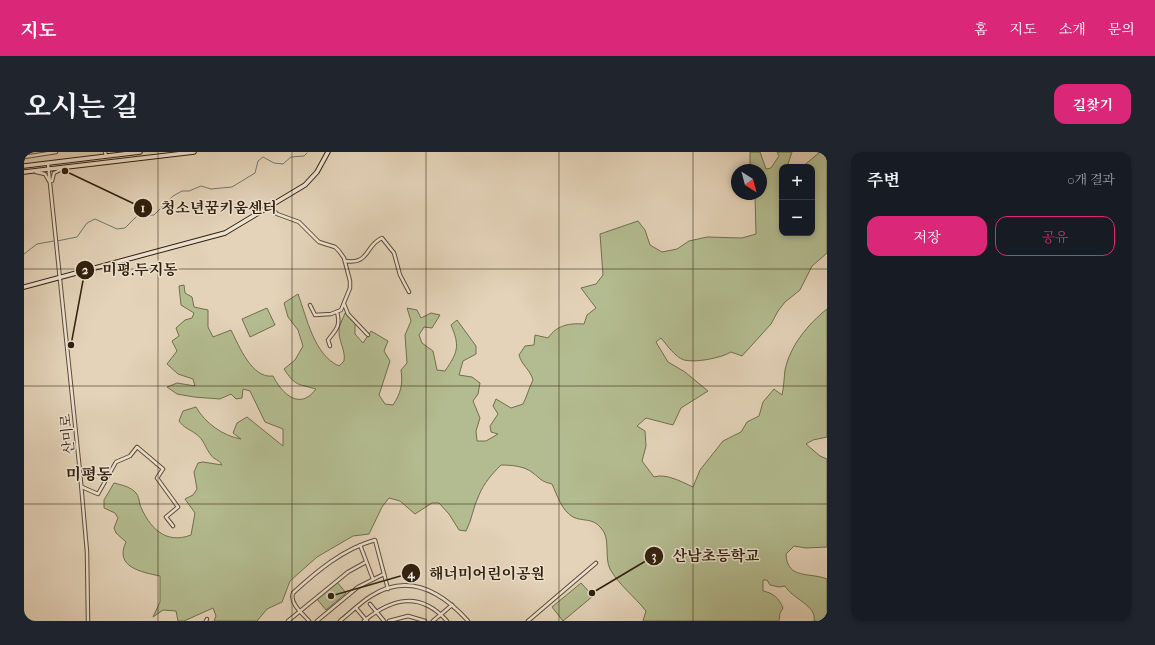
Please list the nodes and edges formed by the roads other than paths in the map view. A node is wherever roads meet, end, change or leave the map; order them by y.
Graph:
1 (56, 152) edge
2 (140, 152) edge
3 (194, 152) edge
4 (328, 152) edge
5 (105, 154) edge
6 (24, 157) edge
7 (48, 164) junction
8 (24, 166) edge
9 (63, 168) junction
10 (49, 170) junction
11 (35, 171) junction
12 (24, 172) edge
13 (51, 185) junction
14 (270, 206) junction
15 (345, 261) junction
16 (61, 276) junction
17 (24, 287) edge
18 (409, 292) dead end
19 (344, 304) junction
20 (310, 305) dead end
21 (337, 312) junction
22 (368, 335) dead end
23 (330, 346) dead end
24 (82, 487) junction
25 (173, 526) dead end
26 (360, 545) junction
27 (366, 562) junction
28 (596, 563) dead end
29 (384, 574) junction
30 (373, 579) junction
31 (388, 588) junction
32 (370, 604) dead end
33 (452, 604) junction
34 (356, 608) junction
35 (301, 611) junction
36 (376, 612) junction
37 (441, 614) junction
38 (366, 620) edge
39 (88, 621) edge
40 (288, 621) edge
41 (309, 621) edge
42 (317, 621) edge
43 (340, 621) edge
44 (384, 621) edge
45 (389, 621) edge
46 (424, 621) edge
47 (433, 621) edge
48 (447, 621) edge
49 (468, 621) edge
50 (528, 621) edge

1 - 6 street
2 - 5 street
3 - 9 street
4 - 14 street
5 - 7 street
7 - 8 street
7 - 10 street
9 - 10 street
9 - 13 street
10 - 11 street
10 - 13 street
11 - 12 street
11 - 13 street
13 - 16 street, 산미로
14 - 15 street
14 - 16 street
15 - 18 street
15 - 19 street
16 - 17 street
16 - 24 street, 산미로
19 - 21 street
19 - 22 street
20 - 21 street
21 - 23 street
24 - 25 street
24 - 39 street, 산미로
26 - 27 street
26 - 29 street
26 - 35 street
27 - 30 street
27 - 35 street
28 - 50 street
29 - 30 street
29 - 31 street
30 - 42 street
31 - 33 street
31 - 34 street
32 - 36 street
33 - 37 street
33 - 49 street
34 - 38 street
34 - 43 street
35 - 40 street
35 - 41 street
36 - 37 street
36 - 38 street
36 - 44 street
37 - 47 street
37 - 48 street
45 - 46 street

